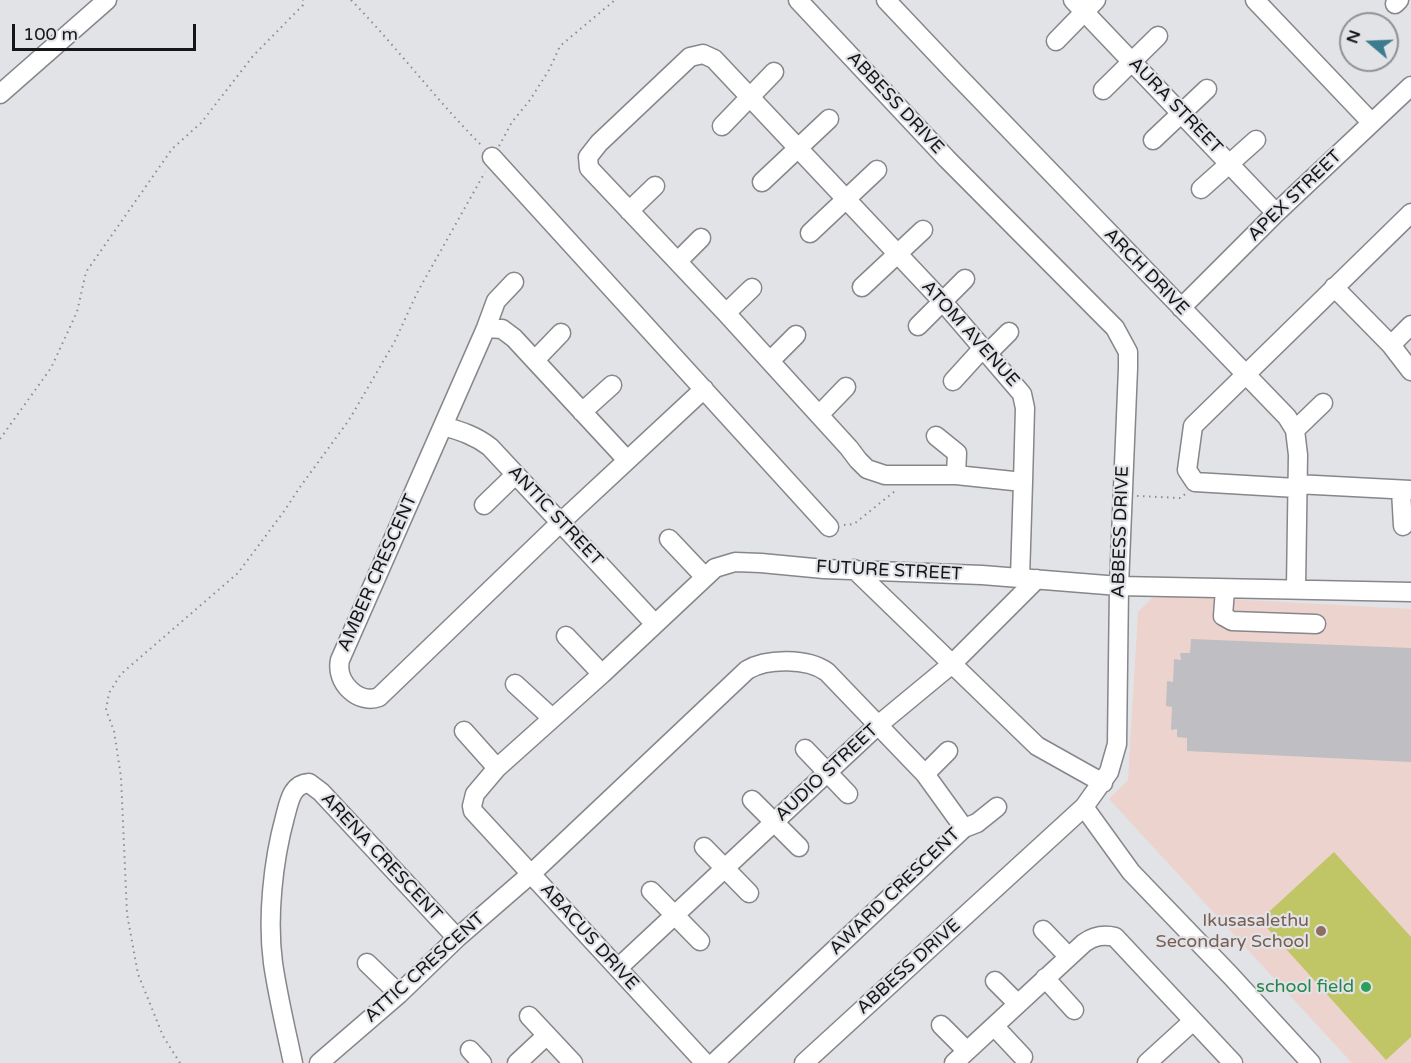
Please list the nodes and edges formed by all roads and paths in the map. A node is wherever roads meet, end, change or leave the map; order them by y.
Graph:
1 (107, 0) edge
2 (303, 0) edge
3 (351, 0) edge
4 (615, 0) edge
5 (798, 0) edge
6 (886, 0) edge
7 (1255, 0) edge
8 (1084, 4) edge
9 (1158, 36) dead end
10 (1056, 41) dead end
11 (1132, 62) junction
12 (774, 72) dead end
13 (1411, 86) edge
14 (1207, 89) dead end
15 (1103, 90) dead end
16 (0, 94) edge
17 (750, 98) junction
18 (1181, 114) junction
19 (829, 119) dead end
20 (1371, 122) junction
21 (722, 126) dead end
22 (1153, 140) dead end
23 (1257, 140) dead end
24 (798, 148) junction
25 (492, 157) junction
26 (1230, 164) junction
27 (877, 170) dead end
28 (762, 182) dead end
29 (655, 186) dead end
30 (1201, 189) dead end
31 (846, 200) junction
32 (629, 211) junction
33 (1276, 213) junction
34 (1411, 213) edge
35 (923, 230) dead end
36 (810, 233) dead end
37 (701, 238) dead end
38 (896, 254) junction
39 (678, 261) junction
40 (965, 279) dead end
41 (514, 282) dead end
42 (862, 287) dead end
43 (1334, 287) junction
44 (752, 288) dead end
45 (943, 302) junction
46 (1181, 308) junction
47 (726, 313) junction
48 (1411, 324) edge
49 (918, 326) dead end
50 (486, 328) junction
51 (1009, 332) dead end
52 (561, 333) dead end
53 (796, 335) dead end
54 (1391, 345) junction
55 (986, 350) junction
56 (535, 360) junction
57 (770, 361) junction
58 (1411, 371) edge
59 (1246, 374) junction
60 (953, 381) dead end
61 (612, 385) dead end
62 (846, 387) dead end
63 (704, 389) junction
64 (1323, 403) dead end
65 (582, 412) junction
66 (819, 415) junction
67 (443, 426) junction
68 (1295, 430) junction
69 (936, 436) dead end
70 (0, 439) edge
71 (627, 460) junction
72 (515, 475) junction
73 (902, 475) junction
74 (956, 476) junction
75 (1023, 482) junction
76 (1195, 482) junction
77 (1296, 486) junction
78 (1406, 490) edge
79 (1122, 495) junction
80 (484, 505) dead end
81 (561, 522) junction
82 (1403, 526) dead end
83 (829, 527) joint
84 (669, 539) dead end
85 (854, 569) junction
86 (704, 576) junction
87 (1028, 578) junction
88 (1119, 586) junction
89 (1296, 588) junction
90 (1225, 589) junction
91 (1411, 592) edge
92 (655, 624) junction
93 (1316, 624) dead end
94 (566, 636) dead end
95 (952, 664) junction
96 (602, 674) junction
97 (515, 684) dead end
98 (552, 718) junction
99 (877, 726) junction
100 (464, 731) dead end
101 (805, 749) dead end
102 (948, 751) dead end
103 (497, 768) junction
104 (827, 773) junction
105 (925, 774) junction
106 (1103, 783) junction
107 (848, 794) dead end
108 (752, 800) dead end
109 (997, 807) dead end
110 (1084, 807) junction
111 (473, 811) joint
112 (775, 822) junction
113 (964, 828) junction
114 (704, 847) dead end
115 (799, 847) dead end
116 (726, 868) junction
117 (532, 873) junction
118 (651, 891) dead end
119 (749, 893) dead end
120 (674, 915) junction
121 (1043, 930) dead end
122 (457, 938) junction
123 (700, 941) dead end
124 (1068, 956) junction
125 (367, 963) dead end
126 (618, 968) junction
127 (1045, 978) junction
128 (995, 981) dead end
129 (399, 994) junction
130 (1018, 1005) junction
131 (1074, 1010) dead end
132 (529, 1016) dead end
133 (1193, 1021) junction
134 (941, 1025) dead end
135 (994, 1026) junction
136 (547, 1035) junction
137 (960, 1057) edge
138 (1023, 1058) dead end
139 (180, 1063) edge
140 (293, 1063) edge
141 (319, 1063) edge
142 (517, 1063) edge
143 (573, 1063) edge
144 (705, 1063) edge
145 (714, 1063) edge
146 (804, 1063) edge
147 (1147, 1063) edge
148 (1233, 1063) edge
149 (1311, 1063) edge

1 - 16 street
2 - 70 path
3 - 25 path
4 - 25 path
5 - 79 street, ABBESS DRIVE
6 - 46 street, ARCH DRIVE
7 - 20 street
8 - 10 street
8 - 11 street, AURA STREET
9 - 11 street
11 - 15 street
11 - 18 street, AURA STREET
12 - 17 street
13 - 20 street, APEX STREET
14 - 18 street
17 - 21 street
17 - 24 street, ATOM AVENUE
17 - 32 street, ATOM AVENUE
18 - 22 street
18 - 26 street, AURA STREET
19 - 24 street
20 - 33 street, APEX STREET
23 - 26 street
24 - 28 street
24 - 31 street, ATOM AVENUE
25 - 63 street
25 - 139 path
26 - 30 street
26 - 33 street, AURA STREET
27 - 31 street
29 - 32 street
31 - 36 street
31 - 38 street, ATOM AVENUE
32 - 39 street, ATOM AVENUE
33 - 46 street, APEX STREET
34 - 43 street
35 - 38 street
37 - 39 street
38 - 42 street
38 - 45 street, ATOM AVENUE
39 - 47 street, ATOM AVENUE
40 - 45 street
41 - 50 street, AMBER CRESCENT
43 - 54 street
43 - 59 street
44 - 47 street
45 - 49 street
45 - 55 street, ATOM AVENUE
46 - 59 street, ARCH DRIVE
47 - 57 street, ATOM AVENUE
48 - 54 street
50 - 56 street
50 - 67 street, AMBER CRESCENT
51 - 55 street
52 - 56 street
53 - 57 street
54 - 58 street
55 - 60 street
55 - 75 street, ATOM AVENUE
56 - 65 street
57 - 66 street, ATOM AVENUE
59 - 68 street, ARCH DRIVE
59 - 76 street
61 - 65 street
62 - 66 street
63 - 71 street, AMBER CRESCENT
63 - 83 street
64 - 68 street
65 - 71 street
66 - 73 street, ATOM AVENUE
67 - 72 street, ANTIC STREET
67 - 81 street, AMBER CRESCENT
68 - 77 street
69 - 74 street
71 - 81 street, AMBER CRESCENT
72 - 80 street
72 - 81 street, ANTIC STREET
73 - 74 street, ATOM AVENUE
73 - 83 path
74 - 75 street, ATOM AVENUE
75 - 87 street
76 - 77 street
76 - 79 path
77 - 78 street
77 - 89 street
78 - 82 street
79 - 88 street, ABBESS DRIVE
81 - 92 street, ANTIC STREET
84 - 86 street
85 - 86 street, FUTURE STREET
85 - 87 street, FUTURE STREET
85 - 95 street
86 - 92 street, FUTURE STREET
87 - 88 street, FUTURE STREET
87 - 95 street, AUDIO STREET
88 - 90 street, FUTURE STREET
88 - 106 street, ABBESS DRIVE
89 - 90 street, FUTURE STREET
89 - 91 street, FUTURE STREET
90 - 93 street
92 - 96 street, FUTURE STREET
94 - 96 street
95 - 99 street, AUDIO STREET
95 - 106 street
96 - 98 street, FUTURE STREET
97 - 98 street
98 - 103 street, FUTURE STREET
99 - 104 street, AUDIO STREET
99 - 105 street, AWARD CRESCENT
99 - 117 street, AWARD CRESCENT
100 - 103 street
101 - 104 street
102 - 105 street
103 - 111 street, FUTURE STREET
104 - 107 street
104 - 112 street, AUDIO STREET
105 - 113 street, AWARD CRESCENT
106 - 110 street, ABBESS DRIVE
108 - 112 street
109 - 113 street
110 - 146 street, ABBESS DRIVE
110 - 149 street
111 - 117 street, ABACUS DRIVE
112 - 115 street
112 - 116 street, AUDIO STREET
113 - 145 street, AWARD CRESCENT
114 - 116 street
116 - 119 street
116 - 120 street, AUDIO STREET
117 - 122 street, ATTIC CRESCENT
117 - 126 street, ABACUS DRIVE
118 - 120 street
120 - 123 street
120 - 126 street, AUDIO STREET
121 - 124 street
122 - 129 street, ATTIC CRESCENT
122 - 140 street, ARENA CRESCENT
124 - 127 street
124 - 133 street
125 - 129 street
126 - 144 street, ABACUS DRIVE
127 - 130 street
127 - 131 street
128 - 130 street
129 - 141 street, ATTIC CRESCENT
130 - 135 street
132 - 136 street
133 - 147 street
133 - 148 street
134 - 137 street
135 - 137 street
135 - 138 street
136 - 142 street
136 - 143 street

